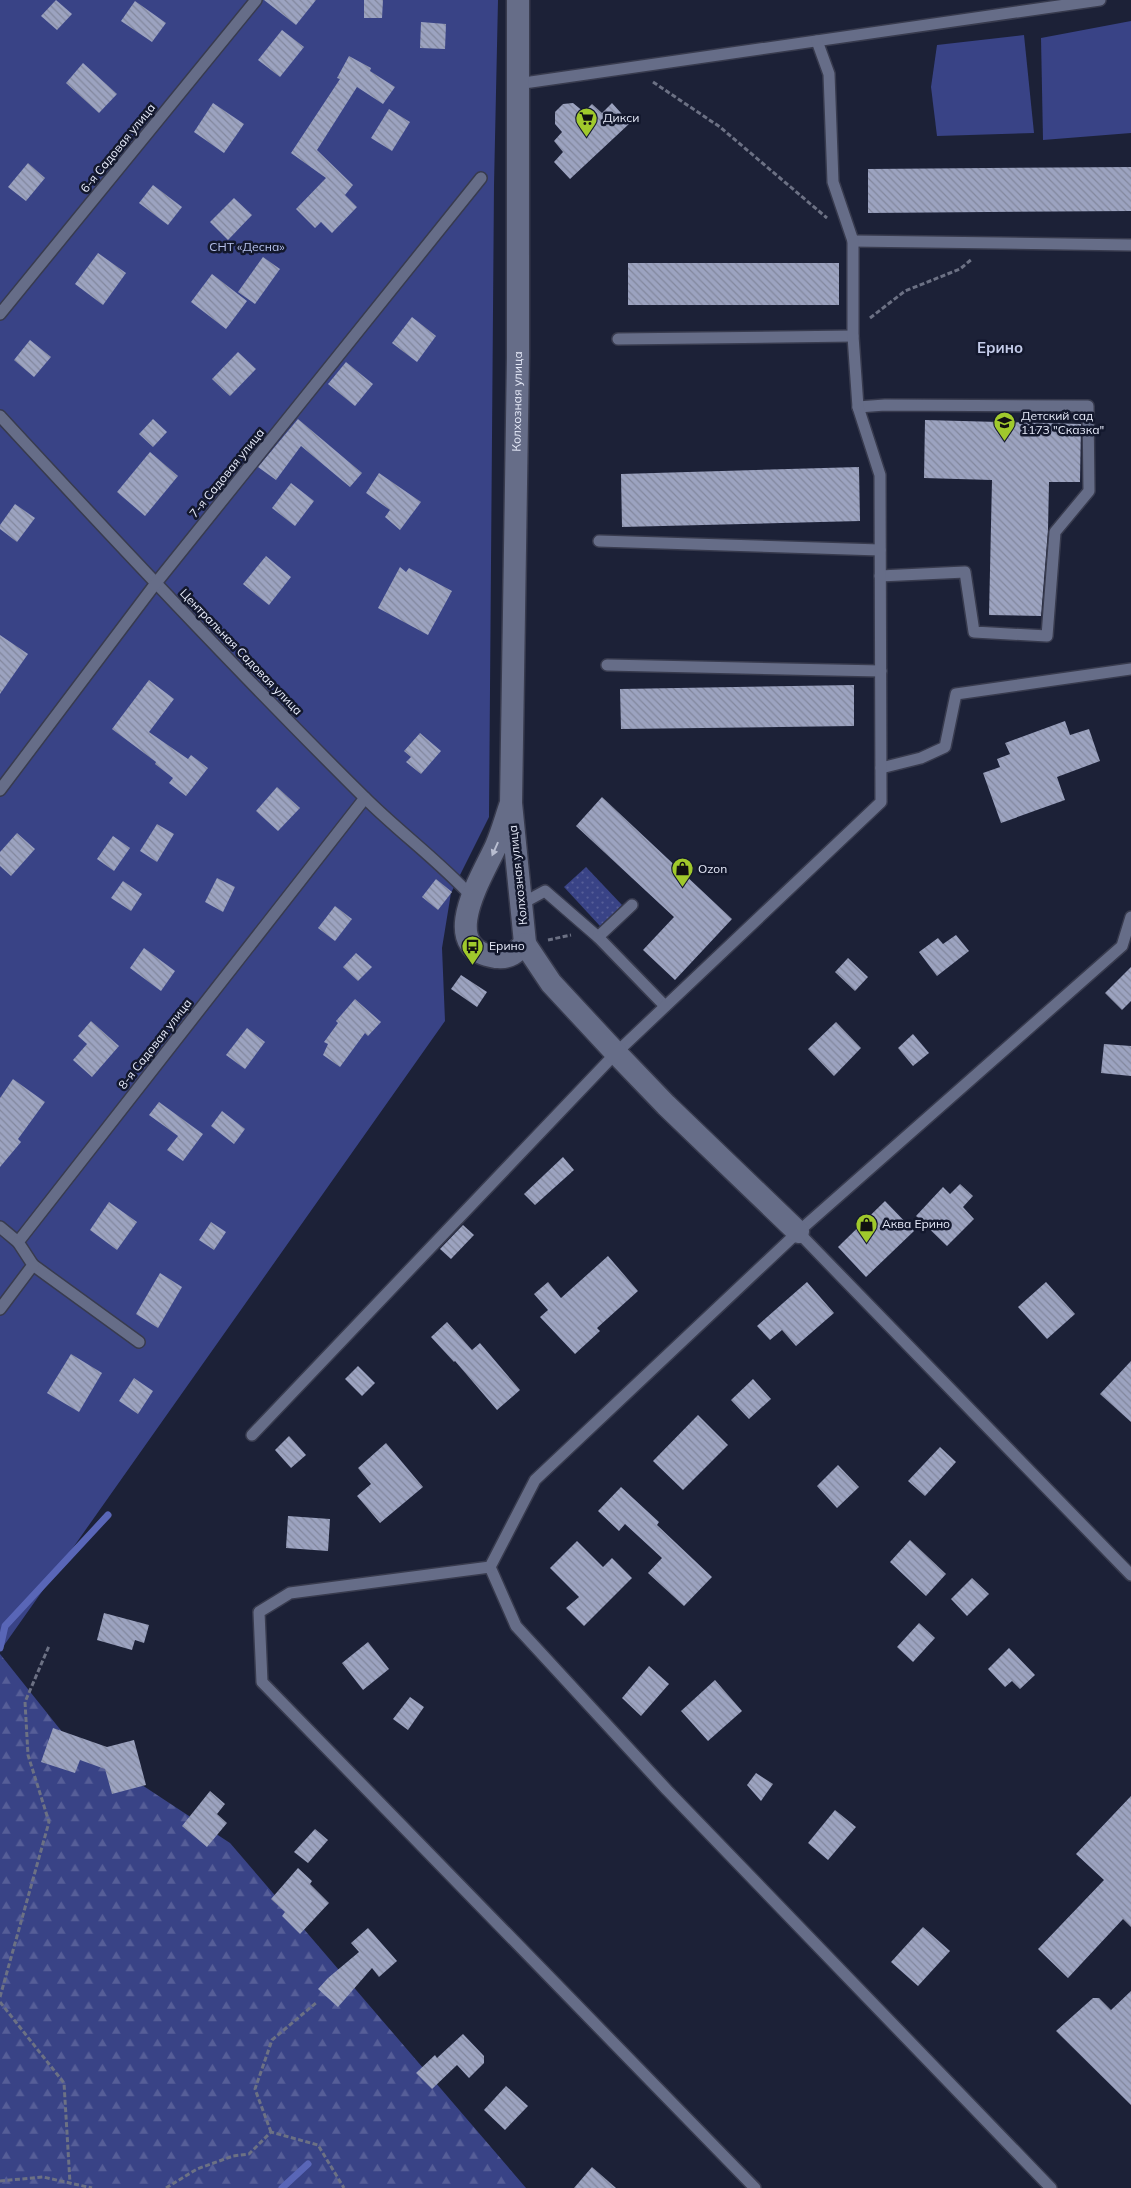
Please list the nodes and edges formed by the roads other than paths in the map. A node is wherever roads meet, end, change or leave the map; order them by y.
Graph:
1 (256, 0) edge
2 (518, 0) edge
3 (1100, 0) edge
4 (817, 41) junction
5 (517, 84) junction
6 (481, 178) dead end
7 (853, 241) junction
8 (1131, 245) edge
9 (0, 314) edge
10 (853, 336) junction
11 (618, 339) dead end
12 (858, 407) junction
13 (0, 416) edge
14 (599, 541) dead end
15 (880, 550) junction
16 (880, 576) junction
17 (156, 584) junction
18 (607, 665) dead end
19 (1131, 669) edge
20 (880, 671) junction
21 (881, 768) junction
22 (0, 790) edge
23 (366, 798) junction
24 (511, 803) junction
25 (472, 897) junction
26 (521, 904) junction
27 (632, 906) dead end
28 (1131, 917) edge
29 (594, 934) junction
30 (525, 944) junction
31 (1126, 948) edge
32 (665, 1006) junction
33 (616, 1053) junction
34 (0, 1227) edge
35 (798, 1232) junction
36 (18, 1242) junction
37 (33, 1265) junction
38 (0, 1309) edge
39 (139, 1342) dead end
40 (252, 1435) dead end
41 (490, 1567) junction
42 (1131, 1575) edge
43 (755, 2188) edge
44 (1051, 2188) edge

1 - 9 lane, 6-я Садовая улица
2 - 5 street, Колхозная улица
3 - 4 lane
4 - 5 lane
4 - 7 lane
5 - 24 street, Колхозная улица
6 - 17 lane, 7-я Садовая улица
7 - 8 lane
7 - 10 lane
10 - 11 lane
10 - 12 lane
12 - 15 lane
12 - 16 lane
13 - 17 lane, Центральная Садовая улица
14 - 15 lane
15 - 16 lane
16 - 20 lane
17 - 22 lane, 7-я Садовая улица
17 - 23 lane, Центральная Садовая улица
18 - 20 lane
19 - 21 lane
20 - 21 lane
21 - 32 lane
23 - 25 lane, Центральная Садовая улица
23 - 36 lane, 8-я Садовая улица
24 -> 25 street, Колхозная улица
24 - 26 street, Колхозная улица
25 - 30 street, Колхозная улица
26 - 29 lane
26 - 30 street, Колхозная улица
27 - 29 lane
28 - 31 lane
29 - 32 lane
30 - 33 street
31 - 35 lane
32 - 33 lane
33 - 35 street
33 - 40 lane
34 - 36 lane
35 - 41 lane
35 - 42 lane
36 - 37 lane
37 - 38 lane
37 - 39 lane
41 - 43 lane
41 - 44 lane

